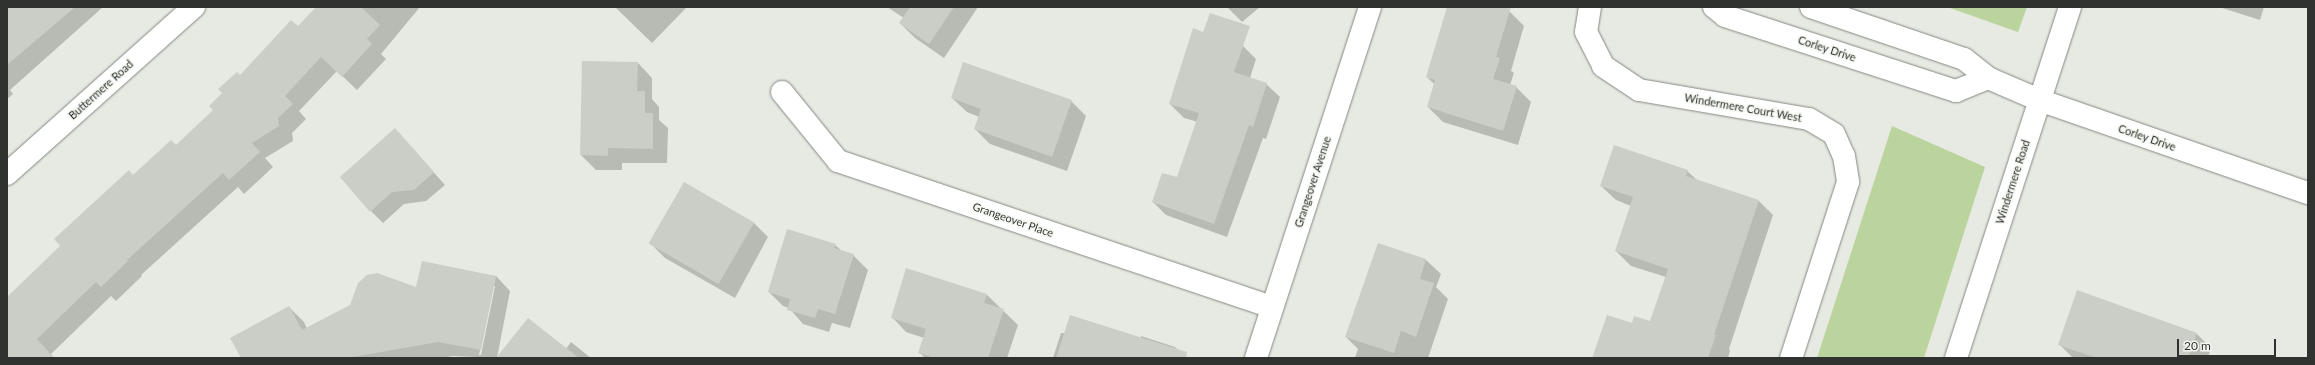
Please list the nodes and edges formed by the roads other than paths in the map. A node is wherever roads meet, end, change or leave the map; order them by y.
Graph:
1 (194, 7) edge
2 (1370, 7) edge
3 (1590, 7) edge
4 (1714, 7) edge
5 (1811, 7) edge
6 (2070, 7) edge
7 (1988, 78) junction
8 (782, 92) dead end
9 (2039, 100) junction
10 (7, 174) edge
11 (2308, 193) edge
12 (1272, 307) junction
13 (1256, 358) edge
14 (1791, 358) edge
15 (1956, 358) edge

1 - 10 street, Buttermere Road
2 - 12 street, Grangeover Avenue
3 - 14 street, Windermere Court West
4 - 7 street, Corley Drive
5 - 7 street, Corley Drive
6 - 9 street, Windermere Road
7 - 9 street, Corley Drive
8 - 12 street, Grangeover Place
9 - 11 street, Corley Drive
9 - 15 street, Windermere Road
12 - 13 street, Grangeover Avenue

